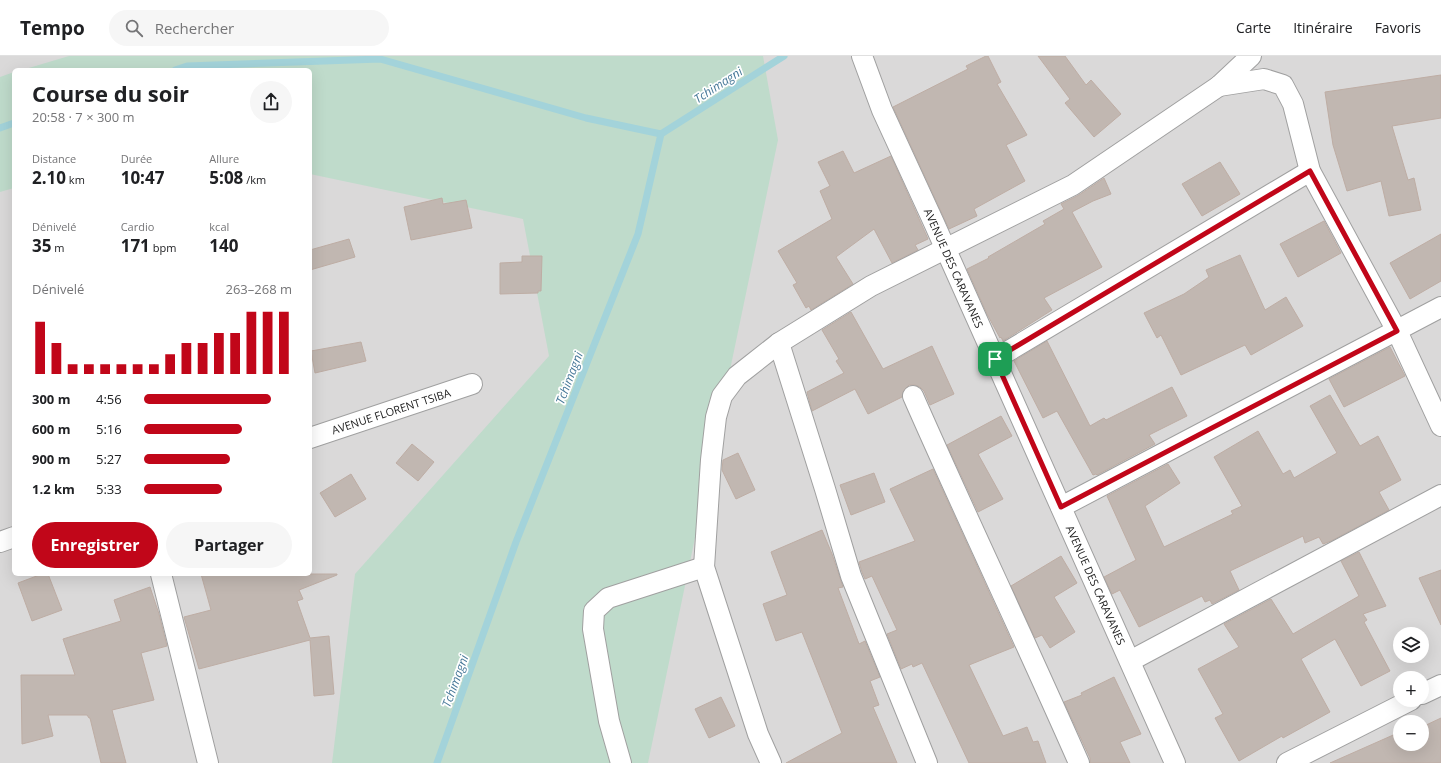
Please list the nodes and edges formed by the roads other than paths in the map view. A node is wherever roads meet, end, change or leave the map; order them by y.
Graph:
1 (862, 56) edge
2 (1252, 56) edge
3 (1219, 86) junction
4 (1310, 171) junction
5 (945, 249) junction
6 (1441, 307) edge
7 (1397, 331) junction
8 (779, 343) junction
9 (995, 359) junction
10 (472, 384) dead end
11 (913, 396) dead end
12 (1441, 426) edge
13 (312, 437) edge
14 (1441, 495) edge
15 (1061, 507) junction
16 (12, 538) edge
17 (0, 542) edge
18 (704, 567) junction
19 (161, 576) edge
20 (1130, 661) junction
21 (1441, 685) edge
22 (1429, 691) edge
23 (1397, 707) edge
24 (208, 763) edge
25 (621, 763) edge
26 (771, 763) edge
27 (927, 763) edge
28 (1079, 763) edge
29 (1175, 763) edge
30 (1287, 763) edge

1 - 5 street, AVENUE DES CARAVANES
2 - 3 street
3 - 4 street
3 - 5 street
4 - 7 street
4 - 9 street
5 - 8 street
5 - 9 street, AVENUE DES CARAVANES
6 - 7 street
7 - 12 street
7 - 15 street
8 - 18 street
8 - 27 street
9 - 15 street, AVENUE DES CARAVANES
10 - 13 street, AVENUE FLORENT TSIBA
11 - 28 street
14 - 20 street
15 - 20 street, AVENUE DES CARAVANES
16 - 17 street
18 - 25 street
18 - 26 street
19 - 24 street
20 - 29 street, AVENUE DES CARAVANES
21 - 22 street
23 - 30 street

